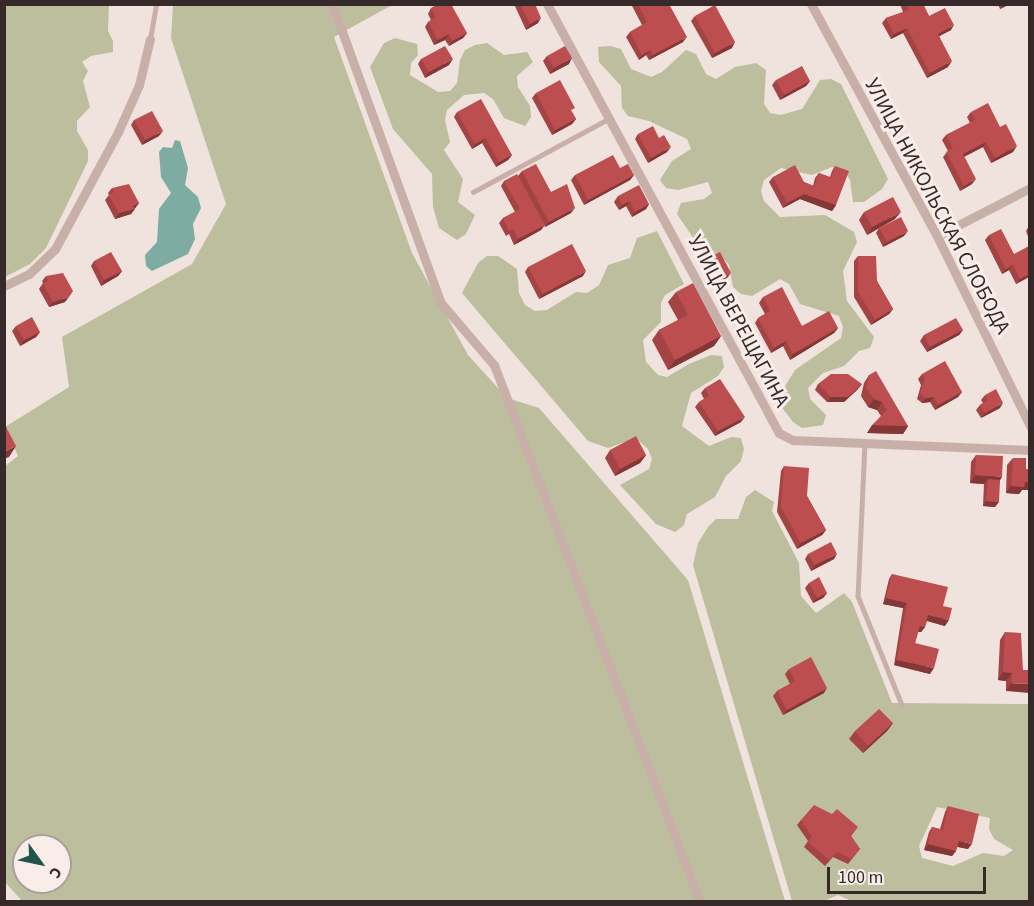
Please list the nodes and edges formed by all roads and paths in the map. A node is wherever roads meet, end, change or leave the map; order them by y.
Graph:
1 (156, 4) edge
2 (332, 4) edge
3 (547, 4) edge
4 (811, 4) edge
5 (150, 39) joint
6 (609, 119) junction
7 (1029, 188) edge
8 (472, 192) dead end
9 (937, 236) junction
10 (4, 286) edge
11 (1029, 426) edge
12 (865, 443) junction
13 (1029, 450) edge
14 (902, 705) dead end
15 (700, 902) edge

1 - 5 lane
2 - 15 street
3 - 6 street, УЛИЦА ВЕРЕЩАГИНА
4 - 9 street, УЛИЦА НИКОЛЬСКАЯ СЛОБОДА
5 - 10 street
6 - 8 lane
6 - 12 street, УЛИЦА ВЕРЕЩАГИНА
7 - 9 street
9 - 11 street, УЛИЦА НИКОЛЬСКАЯ СЛОБОДА
12 - 13 street, УЛИЦА ВЕРЕЩАГИНА
12 - 14 lane

